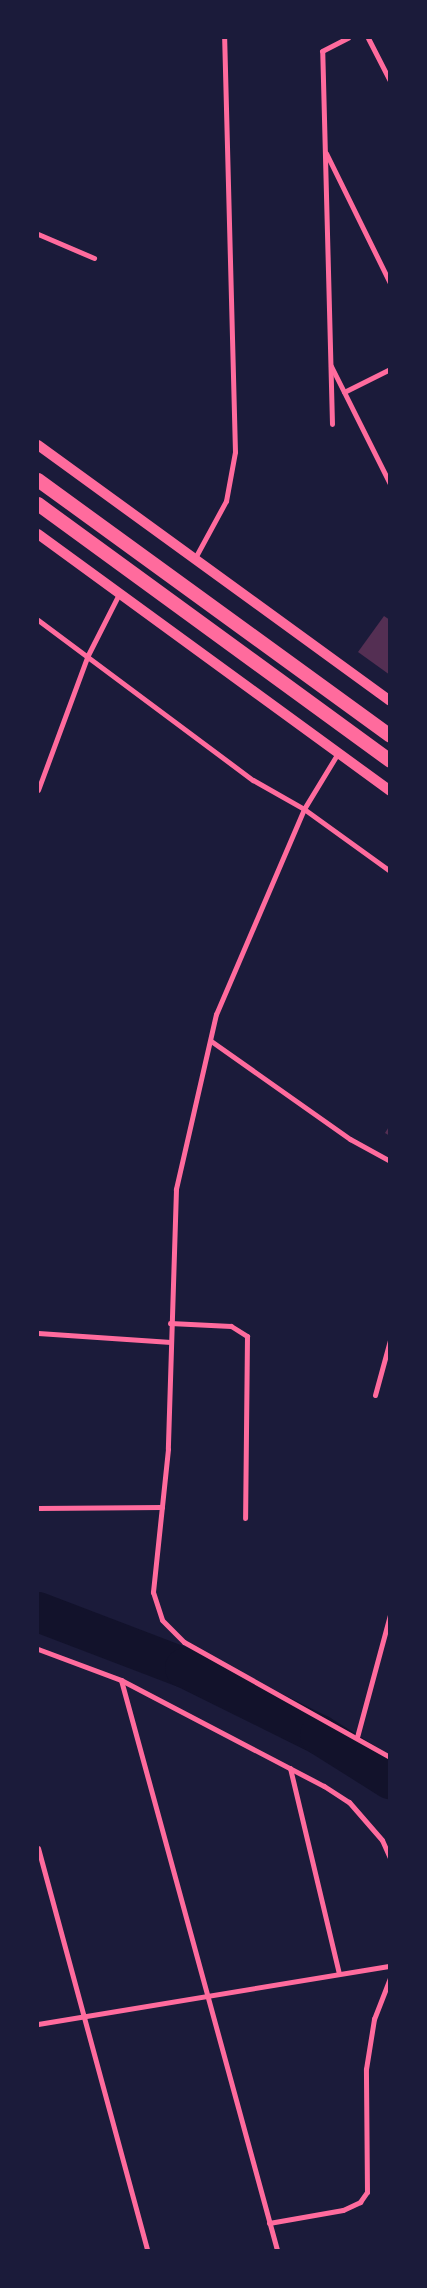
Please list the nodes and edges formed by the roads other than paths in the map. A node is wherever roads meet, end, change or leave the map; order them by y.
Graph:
1 (224, 38) edge
2 (348, 38) edge
3 (368, 38) edge
4 (342, 39) edge
5 (390, 81) edge
6 (324, 151) junction
7 (38, 234) edge
8 (94, 258) dead end
9 (390, 283) edge
10 (330, 364) junction
11 (390, 369) edge
12 (344, 392) junction
13 (332, 424) dead end
14 (38, 445) edge
15 (38, 480) edge
16 (390, 484) edge
17 (38, 504) edge
18 (38, 534) edge
19 (195, 558) junction
20 (119, 594) junction
21 (38, 620) edge
22 (88, 655) junction
23 (390, 701) edge
24 (390, 736) edge
25 (338, 753) junction
26 (390, 761) edge
27 (38, 790) edge
28 (390, 790) edge
29 (304, 809) junction
30 (390, 871) edge
31 (211, 1041) junction
32 (390, 1161) edge
33 (170, 1322) junction
34 (38, 1333) edge
35 (390, 1340) edge
36 (170, 1342) junction
37 (375, 1395) dead end
38 (162, 1507) junction
39 (38, 1508) edge
40 (245, 1518) dead end
41 (390, 1615) edge
42 (38, 1649) edge
43 (120, 1680) junction
44 (357, 1737) junction
45 (390, 1757) edge
46 (290, 1768) junction
47 (38, 1848) edge
48 (390, 1858) edge
49 (390, 1966) edge
50 (339, 1973) junction
51 (390, 1978) edge
52 (207, 1996) junction
53 (86, 2017) junction
54 (38, 2024) edge
55 (269, 2223) junction
56 (147, 2250) edge
57 (276, 2250) edge

1 - 19 street
2 - 4 street
3 - 5 street
4 - 6 street
6 - 9 street
6 - 10 street
7 - 8 street
10 - 12 street
10 - 13 street
11 - 12 street
12 - 16 street
14 - 19 main road
15 - 24 highway
17 - 26 highway
18 - 20 main road
19 - 23 main road
20 - 22 street
20 - 25 main road
21 - 22 street
22 - 27 street
22 - 29 street
25 - 28 main road
25 - 29 street
29 - 30 street
29 - 31 street
31 - 32 street
31 - 33 street
33 - 36 street
33 - 40 street
34 - 36 street
35 - 37 street
36 - 38 street
38 - 39 street
38 - 44 street
41 - 44 street
42 - 43 street
43 - 46 street
43 - 52 street
44 - 45 street
46 - 48 street
46 - 50 street
47 - 53 street
49 - 50 street
50 - 52 street
51 - 55 street
52 - 53 street
52 - 55 street
53 - 54 street
53 - 56 street
55 - 57 street

